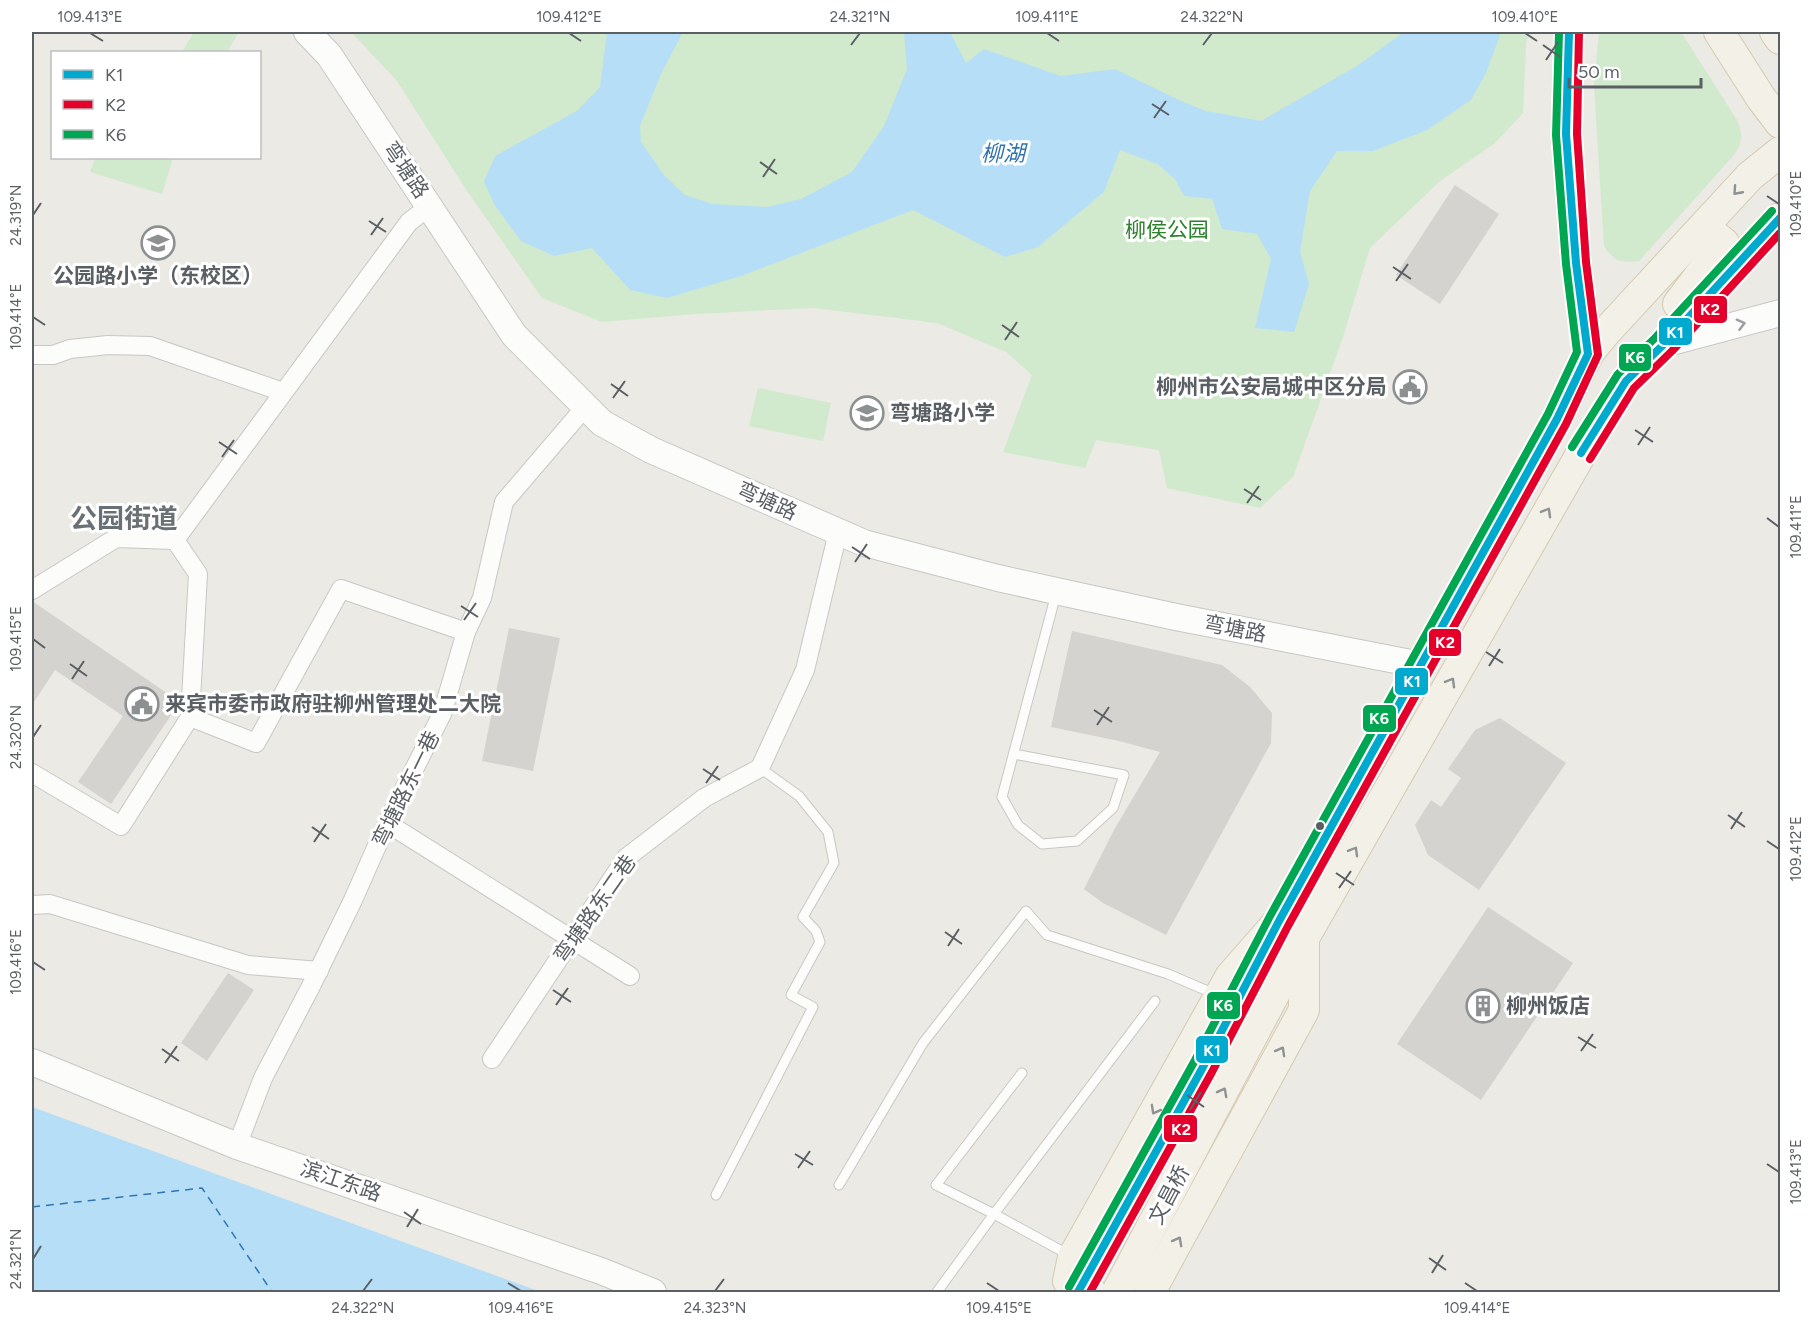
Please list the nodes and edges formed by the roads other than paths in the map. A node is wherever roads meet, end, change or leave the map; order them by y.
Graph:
1 (306, 32) edge
2 (1569, 32) edge
3 (1719, 32) edge
4 (1774, 32) edge
5 (1780, 39) edge
6 (1780, 123) edge
7 (1780, 152) edge
8 (430, 206) junction
9 (1780, 218) edge
10 (1690, 243) junction
11 (1780, 314) edge
12 (1664, 344) junction
13 (1588, 354) junction
14 (32, 355) edge
15 (1626, 381) junction
16 (283, 392) junction
17 (586, 406) junction
18 (838, 532) junction
19 (175, 540) junction
20 (32, 590) edge
21 (1056, 591) junction
22 (466, 632) junction
23 (1420, 665) junction
24 (190, 717) junction
25 (1014, 754) junction
26 (760, 768) junction
27 (32, 772) edge
28 (387, 824) junction
29 (32, 905) edge
30 (1279, 921) junction
31 (1305, 938) junction
32 (573, 940) junction
33 (319, 971) junction
34 (630, 976) dead end
35 (1219, 996) junction
36 (1155, 1001) dead end
37 (492, 1059) dead end
38 (32, 1062) edge
39 (1022, 1073) dead end
40 (237, 1146) junction
41 (839, 1185) dead end
42 (716, 1195) dead end
43 (994, 1214) junction
44 (1073, 1257) junction
45 (653, 1293) edge
46 (937, 1293) edge
47 (1078, 1293) edge
48 (1091, 1293) edge
49 (1117, 1293) edge
50 (1150, 1293) edge

1 - 8 street, 弯塘路
2 - 13 main road
3 - 6 main road
4 - 5 main road
7 -> 10 main road
8 - 16 street
8 - 17 street, 弯塘路
9 - 12 main road
10 - 13 main road
10 - 15 main road
12 -> 11 street
12 - 15 main road
13 - 23 main road
14 - 16 street
31 -> 15 main road, 文昌桥
16 - 19 street
17 - 18 street, 弯塘路
17 - 22 street, 弯塘路东一巷
18 - 21 street, 弯塘路
18 - 26 street
19 - 20 street
19 - 24 street
21 - 23 street, 弯塘路
21 - 25 lane
22 - 24 street
22 - 28 street, 弯塘路东一巷
23 - 30 main road
24 - 27 street
25 - 25 lane
26 - 32 street, 弯塘路东二巷
26 - 42 lane
28 - 32 street
28 - 33 street, 弯塘路东一巷
29 - 33 street
30 - 35 main road
30 - 47 main road, 文昌桥, bridge
49 -> 31 main road, 文昌桥
50 -> 31 main road
32 - 34 street
32 - 37 street, 弯塘路东二巷
33 - 40 street, 弯塘路东一巷
35 - 41 lane
35 -> 44 main road
36 - 43 lane
38 - 40 street, 滨江东路
39 - 43 lane
40 - 45 street, 滨江东路
43 - 44 lane
43 - 46 lane
44 - 48 main road

